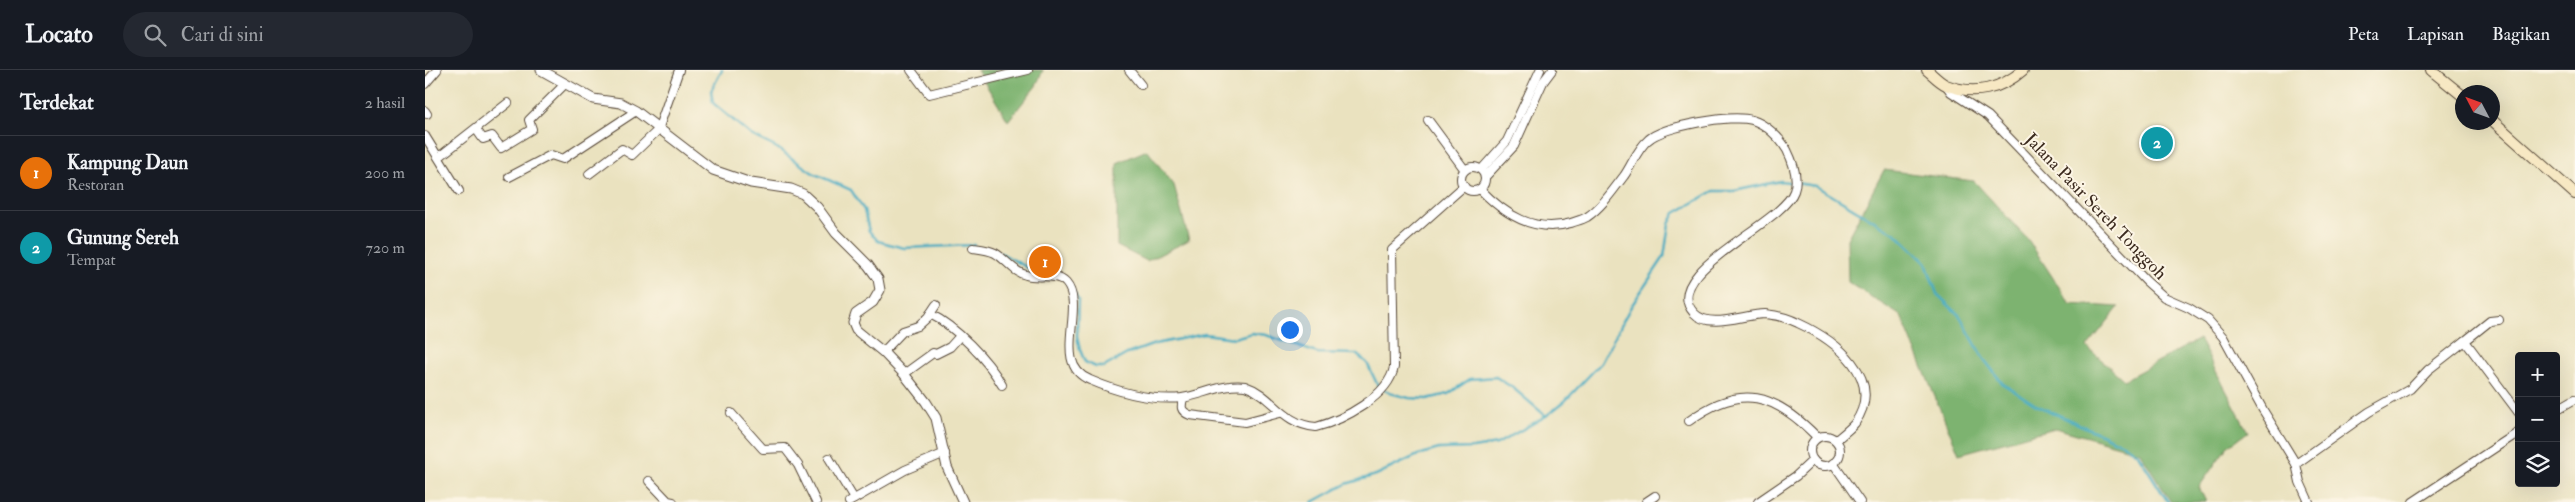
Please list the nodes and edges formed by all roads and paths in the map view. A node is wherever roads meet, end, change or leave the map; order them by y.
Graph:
1 (437, 70) edge
2 (541, 70) edge
3 (679, 70) edge
4 (911, 70) edge
5 (1028, 70) edge
6 (1129, 70) edge
7 (1540, 70) edge
8 (1552, 70) edge
9 (1927, 70) edge
10 (2023, 70) edge
11 (2431, 70) edge
12 (425, 84) edge
13 (565, 84) junction
14 (1946, 84) junction
15 (1141, 85) dead end
16 (2455, 90) edge
17 (507, 103) dead end
18 (636, 111) junction
19 (1428, 120) dead end
20 (2500, 127) edge
21 (476, 129) junction
22 (658, 130) junction
23 (425, 136) edge
24 (439, 157) junction
25 (1465, 170) junction
26 (1483, 173) junction
27 (589, 174) dead end
28 (509, 177) dead end
29 (1464, 186) junction
30 (1479, 189) junction
31 (459, 191) dead end
32 (2575, 194) edge
33 (973, 248) dead end
34 (936, 304) dead end
35 (930, 314) junction
36 (2499, 320) dead end
37 (959, 337) junction
38 (2465, 341) junction
39 (883, 352) junction
40 (905, 374) junction
41 (1002, 385) dead end
42 (1183, 398) junction
43 (2575, 400) edge
44 (2515, 408) edge
45 (2560, 408) edge
46 (731, 413) dead end
47 (1281, 413) junction
48 (1689, 421) dead end
49 (2515, 435) edge
50 (1817, 438) junction
51 (1836, 440) junction
52 (945, 453) junction
53 (829, 458) dead end
54 (1813, 460) junction
55 (1833, 463) junction
56 (2297, 464) junction
57 (649, 481) dead end
58 (1655, 496) dead end
59 (852, 500) edge
60 (673, 502) edge
61 (816, 502) edge
62 (963, 502) edge
63 (1646, 502) edge
64 (1758, 502) edge
65 (1860, 502) edge
66 (2309, 502) edge
67 (2413, 502) edge

1 - 12 street
2 - 13 street
3 - 22 street
4 - 5 street
6 - 15 street
7 - 26 street
8 - 26 street
9 - 14 main road
10 - 14 main road
11 - 16 main road
13 - 18 street
13 - 21 street
14 - 56 street, Jalana Pasir Sereh Tonggoh
17 - 21 street
18 - 22 street
18 - 28 street
19 - 25 street
20 - 32 main road
21 - 24 street
22 - 27 street
22 - 39 street
23 - 24 street
24 - 31 street
25 - 26 street
25 - 29 street
26 - 30 street
29 - 30 street
29 - 47 street
30 - 51 street
33 - 42 street
34 - 35 street
35 - 37 street
35 - 39 street
36 - 38 street
37 - 40 street
37 - 41 street
38 - 44 street
38 - 56 street
39 - 40 street
40 - 52 street
42 - 47 street
42 - 47 street
43 - 45 street
46 - 61 street
48 - 50 street
49 - 67 street
50 - 51 street
50 - 54 street
51 - 55 street
52 - 59 street
52 - 62 street
53 - 59 street
54 - 55 street
54 - 64 street
55 - 65 street
56 - 66 street, Jalana Pasir Sereh Tonggoh
57 - 60 street
58 - 63 street

